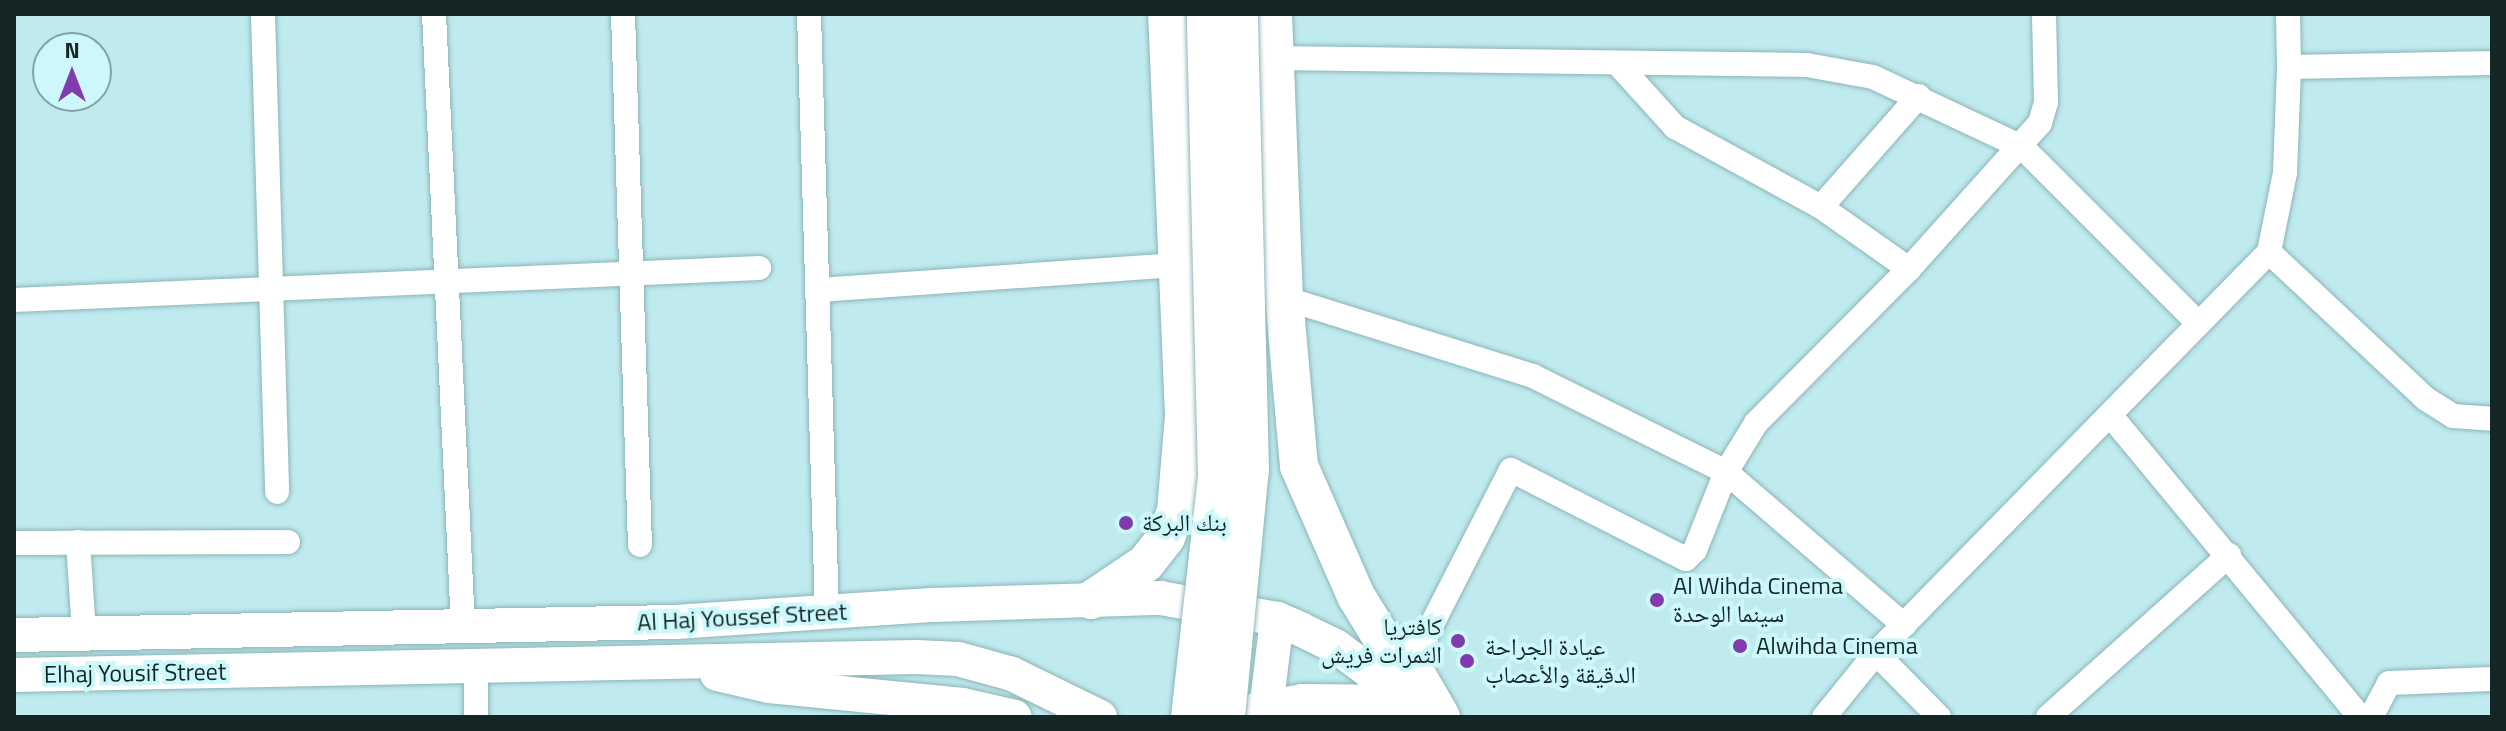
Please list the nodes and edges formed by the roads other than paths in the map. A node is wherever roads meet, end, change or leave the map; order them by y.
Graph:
1 (263, 14) edge
2 (434, 14) edge
3 (623, 14) edge
4 (809, 14) edge
5 (1167, 14) edge
6 (1206, 14) edge
7 (1239, 14) edge
8 (1273, 14) edge
9 (2044, 14) edge
10 (2288, 14) edge
11 (1275, 58) junction
12 (2492, 63) edge
13 (1618, 64) junction
14 (2289, 67) junction
15 (1919, 96) junction
16 (2022, 147) junction
17 (1821, 207) junction
18 (2269, 252) junction
19 (1176, 265) junction
20 (759, 268) dead end
21 (1909, 269) junction
22 (629, 273) junction
23 (447, 281) junction
24 (271, 289) junction
25 (819, 290) junction
26 (1284, 298) junction
27 (14, 300) edge
28 (2199, 324) junction
29 (2111, 416) junction
30 (2492, 419) edge
31 (1726, 472) junction
32 (277, 492) dead end
33 (78, 542) junction
34 (288, 542) dead end
35 (14, 543) edge
36 (640, 545) dead end
37 (2229, 555) junction
38 (1091, 600) junction
39 (827, 612) junction
40 (1277, 619) junction
41 (1904, 625) junction
42 (463, 626) junction
43 (84, 633) junction
44 (14, 635) edge
45 (1876, 653) junction
46 (674, 664) junction
47 (476, 667) junction
48 (14, 675) edge
49 (2492, 679) edge
50 (1426, 700) edge
51 (880, 707) edge
52 (1266, 712) edge
53 (476, 717) edge
54 (1015, 717) edge
55 (1100, 717) edge
56 (1190, 717) edge
57 (1224, 717) edge
58 (1824, 717) edge
59 (1939, 717) edge
60 (2048, 717) edge
61 (2360, 717) edge
62 (2371, 717) edge

1 - 24 street
2 - 23 street
3 - 22 street
4 - 25 street
5 - 19 main road
6 - 56 main road, bridge
7 - 57 main road, bridge
8 - 11 main road
9 - 16 street
10 - 14 street
11 - 13 street
11 - 26 main road
12 - 14 street
13 - 15 street
13 - 17 street
14 - 18 street
15 - 16 street
15 - 17 street
16 - 21 street
16 - 28 street
17 - 21 street
18 - 28 street
18 - 30 street
19 - 25 street
19 - 38 main road
20 - 22 street
21 - 31 street
22 - 23 street
22 - 36 street
23 - 24 street
23 - 42 street
24 - 27 street
24 - 32 street
25 - 39 street
26 - 31 street
26 - 50 main road
28 - 29 street
29 - 37 street
29 - 41 street
31 - 41 street
31 - 50 street
33 - 34 street
33 - 35 street
33 - 43 street
37 - 60 street
37 - 61 street
38 - 39 main road, Al Haj Youssef Street
38 - 40 main road, Al Haj Youssef Street
39 - 42 main road, Al Haj Youssef Street
40 - 50 main road, Al Haj Youssef Street
40 - 52 main road
41 - 45 street
42 - 43 main road, Al Haj Youssef Street
43 - 44 main road, Al Haj Youssef Street
45 - 58 street
45 - 59 street
46 - 47 main road, Al Haj Youssef Street
46 - 51 main road
46 - 55 main road, Al Haj Youssef Street
47 - 48 main road, Al Haj Youssef Street
47 - 53 street
49 - 62 street
50 - 52 main road
51 - 54 main road
52 - 57 main road

